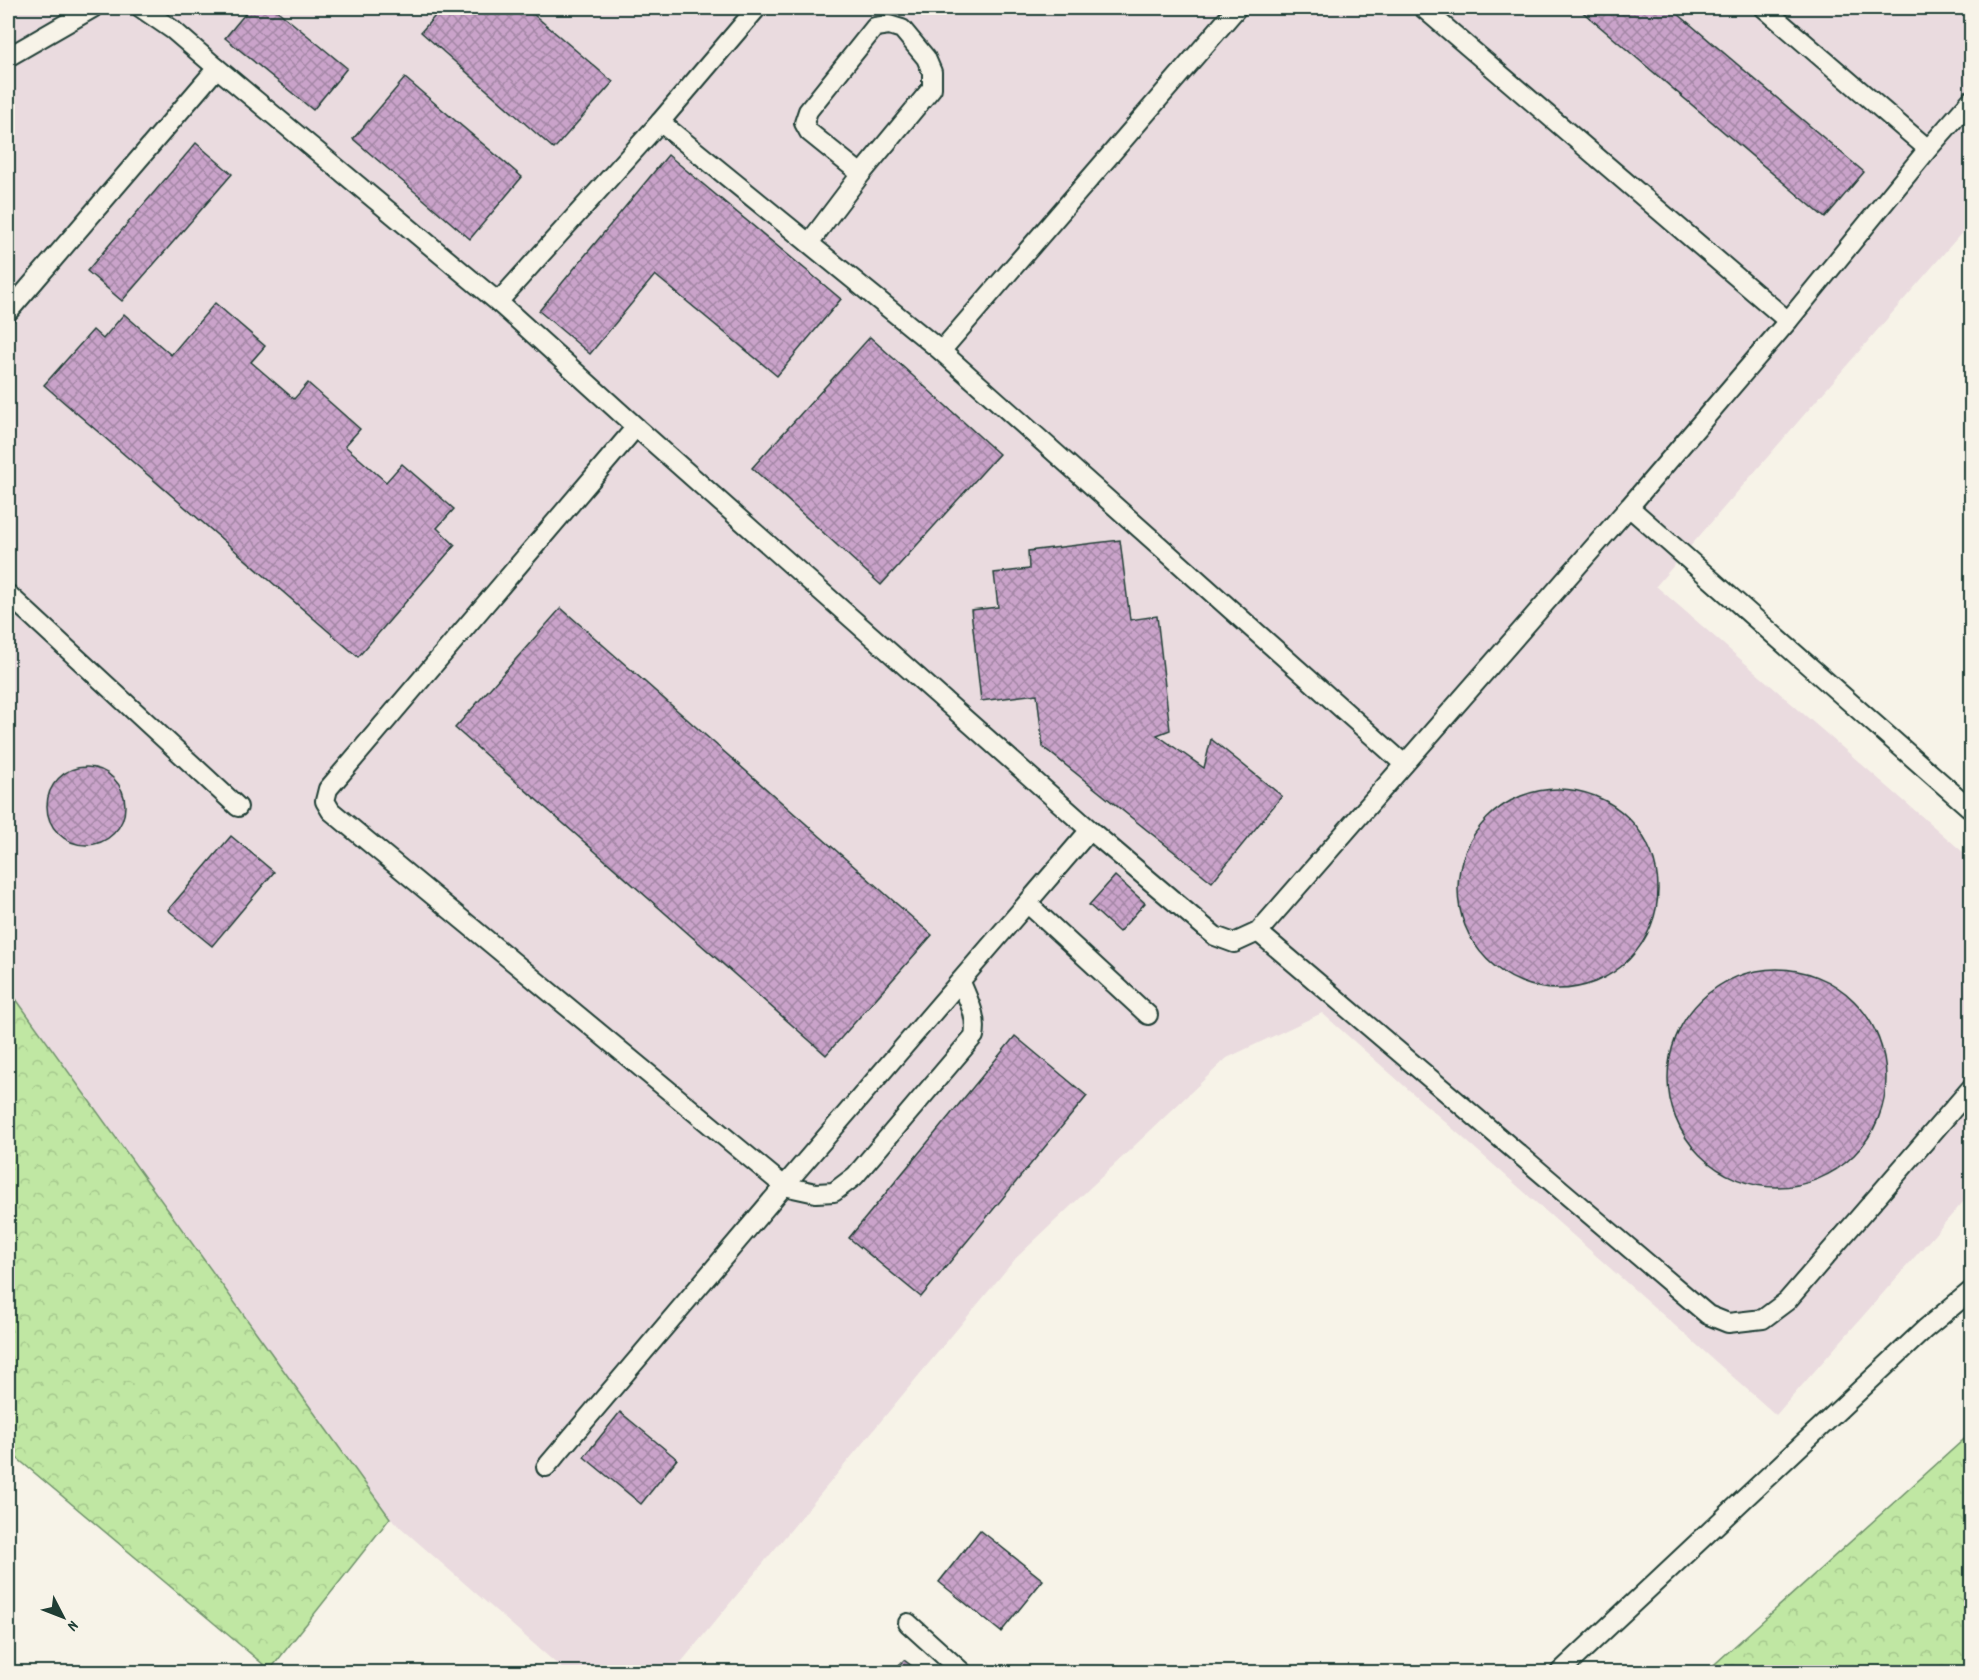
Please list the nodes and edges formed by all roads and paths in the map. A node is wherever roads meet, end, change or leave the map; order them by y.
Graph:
1 (93, 8) edge
2 (141, 8) edge
3 (757, 8) edge
4 (1237, 8) edge
5 (1423, 8) edge
6 (1764, 8) edge
7 (8, 57) edge
8 (217, 68) junction
9 (1971, 99) edge
10 (660, 122) junction
11 (1928, 149) junction
12 (861, 174) junction
13 (809, 243) junction
14 (498, 302) junction
15 (8, 312) edge
16 (1788, 321) junction
17 (941, 351) junction
18 (636, 427) junction
19 (1629, 507) junction
20 (8, 594) edge
21 (1404, 764) junction
22 (238, 807) dead end
23 (1971, 810) edge
24 (1090, 830) junction
25 (1028, 904) junction
26 (1258, 932) junction
27 (961, 982) junction
28 (1148, 1015) dead end
29 (1971, 1087) edge
30 (784, 1186) junction
31 (1971, 1290) edge
32 (546, 1467) dead end
33 (908, 1623) dead end
34 (962, 1672) edge
35 (1560, 1672) edge

1 - 7 lane
2 - 8 lane
3 - 10 lane
4 - 17 lane
5 - 16 lane
6 - 11 lane
8 - 14 lane
8 - 15 lane
9 - 11 lane
10 - 13 lane
10 - 14 lane
11 - 16 lane
12 - 12 lane
12 - 13 lane
13 - 17 lane
14 - 18 lane
16 - 19 lane
17 - 21 lane
18 - 24 lane
18 - 30 lane
19 - 21 lane
19 - 23 lane
20 - 22 lane
21 - 26 lane
24 - 25 lane
24 - 26 lane
25 - 27 lane
25 - 28 lane
26 - 29 lane
27 - 30 lane
27 - 30 lane
30 - 32 lane
31 - 35 lane
33 - 34 lane

